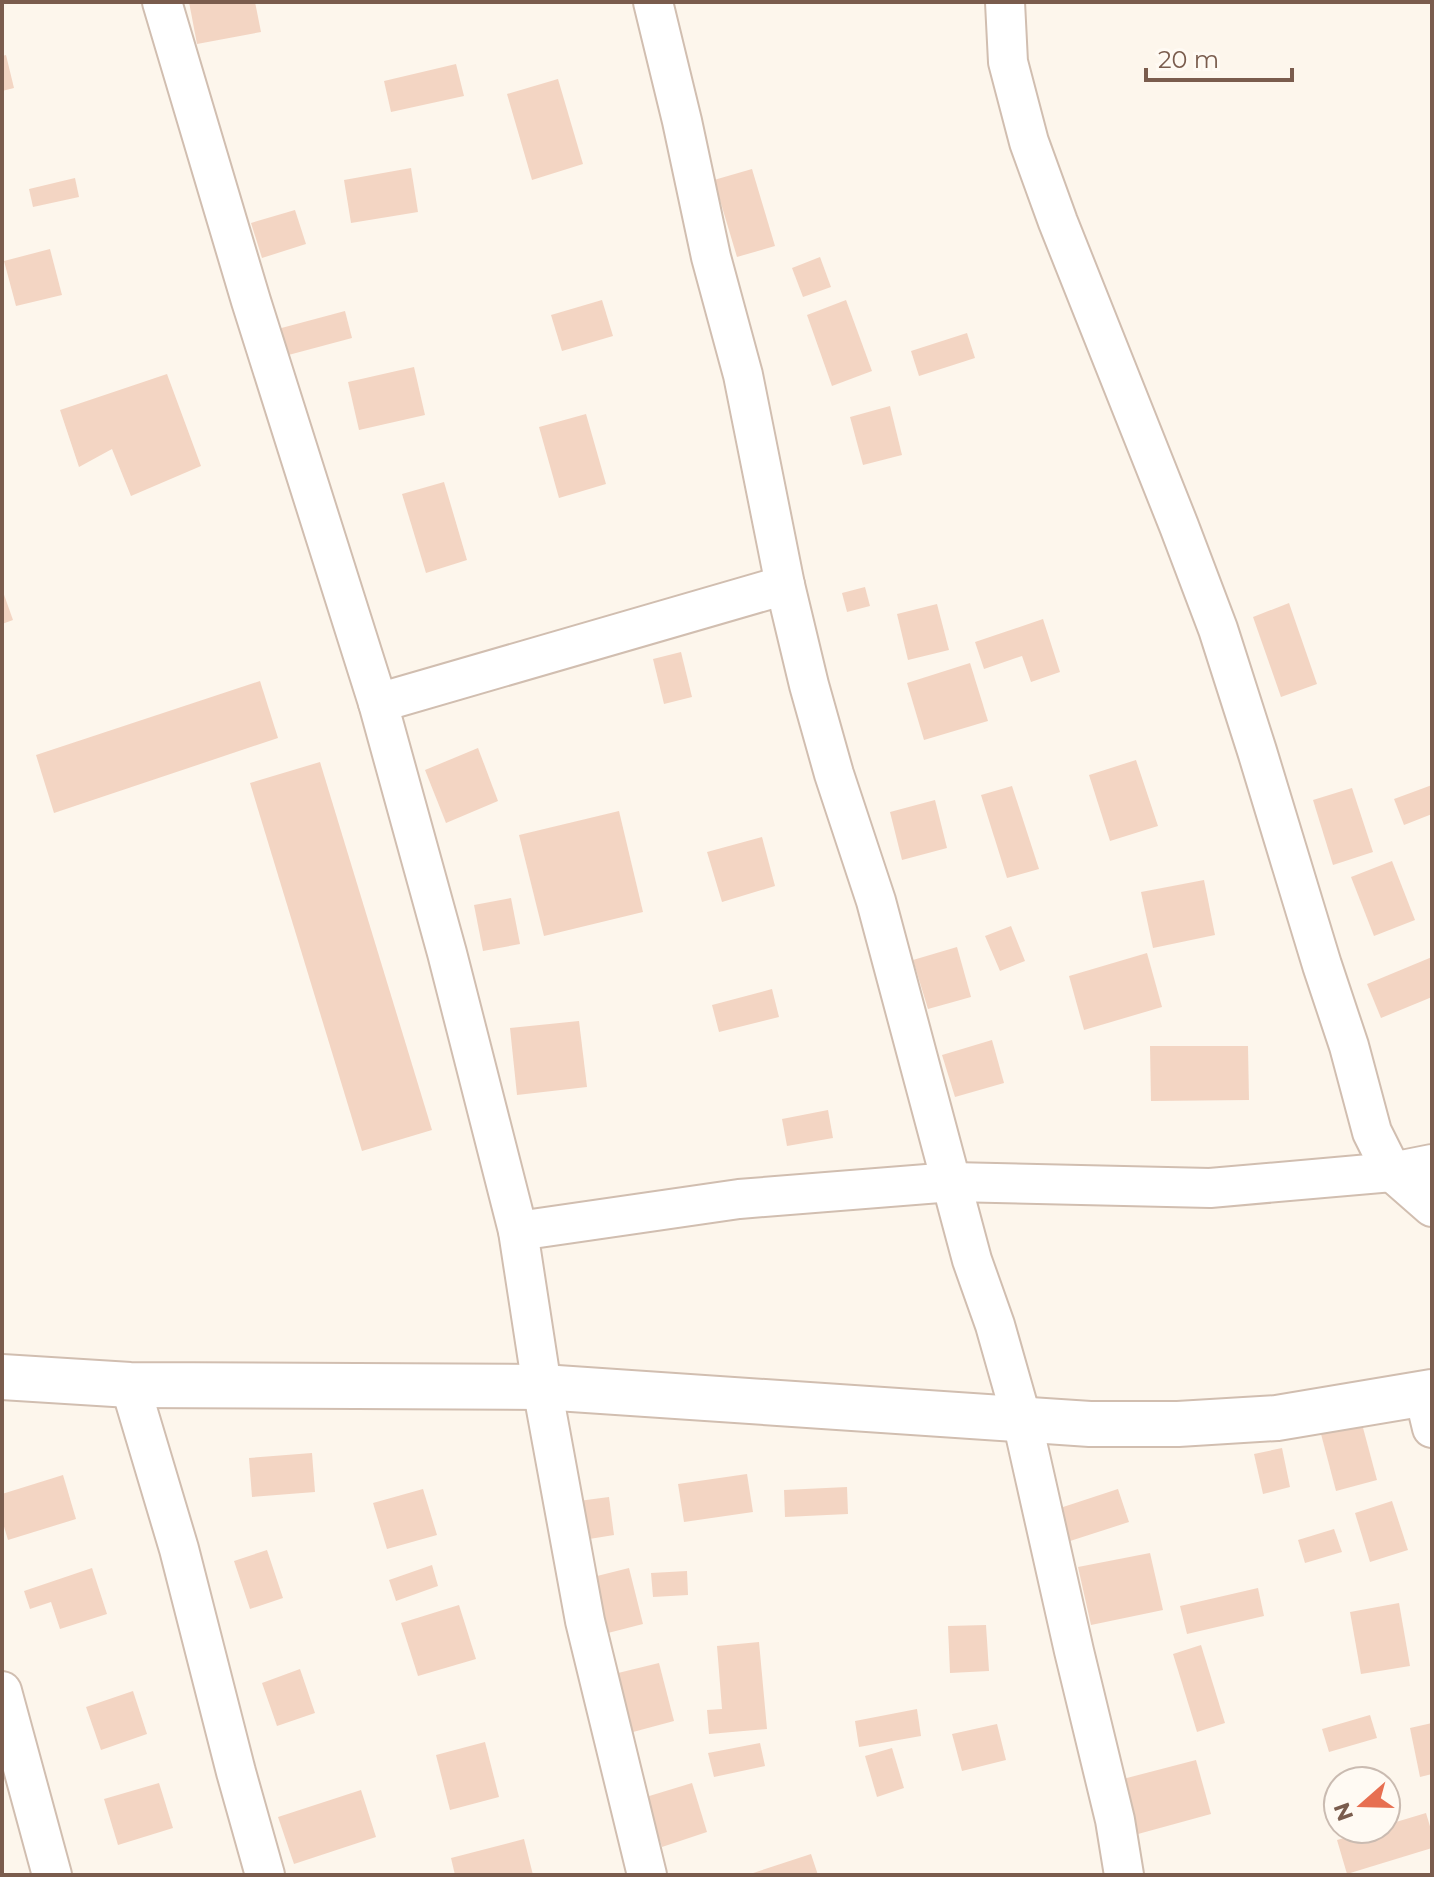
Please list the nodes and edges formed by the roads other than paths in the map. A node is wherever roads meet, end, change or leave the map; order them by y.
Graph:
1 (162, 2) edge
2 (653, 2) edge
3 (1005, 2) edge
4 (785, 585) junction
5 (378, 703) junction
6 (1432, 1164) edge
7 (1392, 1172) junction
8 (952, 1182) junction
9 (1432, 1207) edge
10 (518, 1231) junction
11 (2, 1377) edge
12 (130, 1385) junction
13 (542, 1387) junction
14 (1429, 1405) edge
15 (1022, 1420) junction
16 (2, 1691) edge
17 (52, 1875) edge
18 (265, 1875) edge
19 (647, 1875) edge
20 (1124, 1875) edge

1 - 5 street
2 - 4 street
3 - 7 street
4 - 5 street
4 - 8 street
5 - 10 street
6 - 7 street
7 - 8 street
7 - 9 street
8 - 10 street
8 - 15 street
10 - 13 street
11 - 12 street
12 - 13 street
12 - 18 street
13 - 15 street
13 - 19 street
14 - 15 street
15 - 20 street
16 - 17 street

